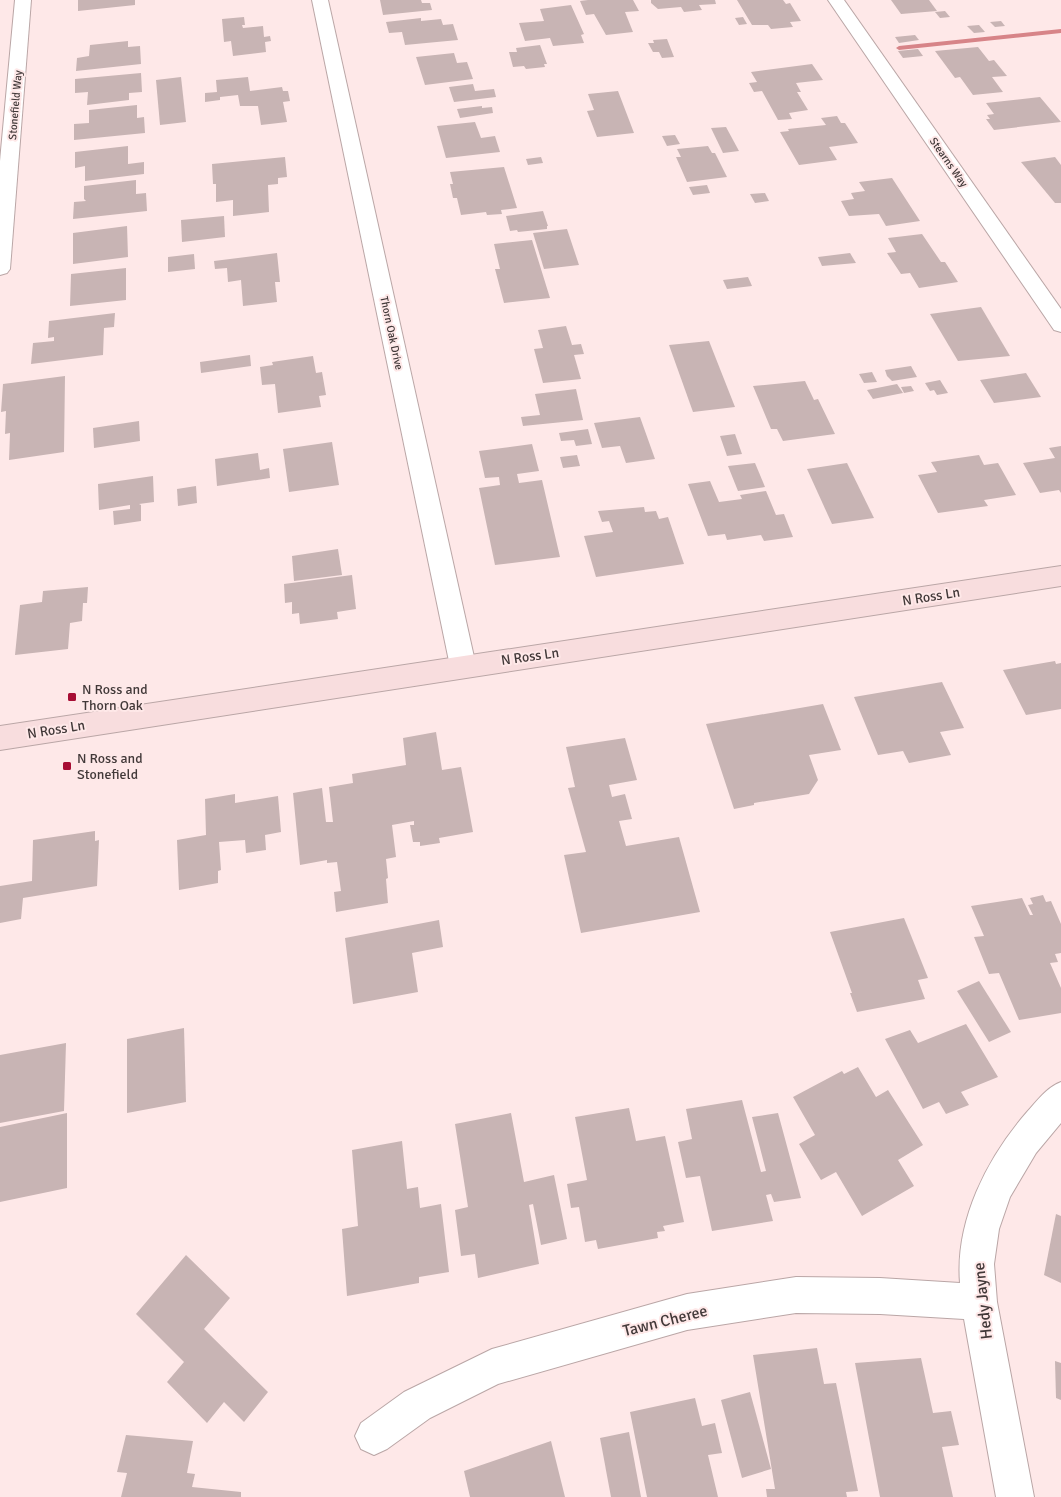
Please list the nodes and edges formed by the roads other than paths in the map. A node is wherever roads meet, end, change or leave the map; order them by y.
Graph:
1 (23, 0) edge
2 (320, 0) edge
3 (836, 0) edge
4 (8, 88) edge
5 (2, 241) edge
6 (0, 269) edge
7 (1061, 325) edge
8 (1061, 576) edge
9 (463, 666) junction
10 (0, 738) edge
11 (1061, 1098) edge
12 (979, 1302) junction
13 (374, 1436) dead end
14 (1015, 1497) edge

1 - 4 street, Stonefield Way
2 - 9 street, Thorn Oak Drive
3 - 7 street, Stearns Way
4 - 5 street, Stonefield Way
5 - 6 street, Stonefield Way
8 - 9 main road, N Ross Ln
9 - 10 main road, N Ross Ln
11 - 12 street, Hedy Jayne
12 - 13 street, Tawn Cheree
12 - 14 street, Hedy Jayne

